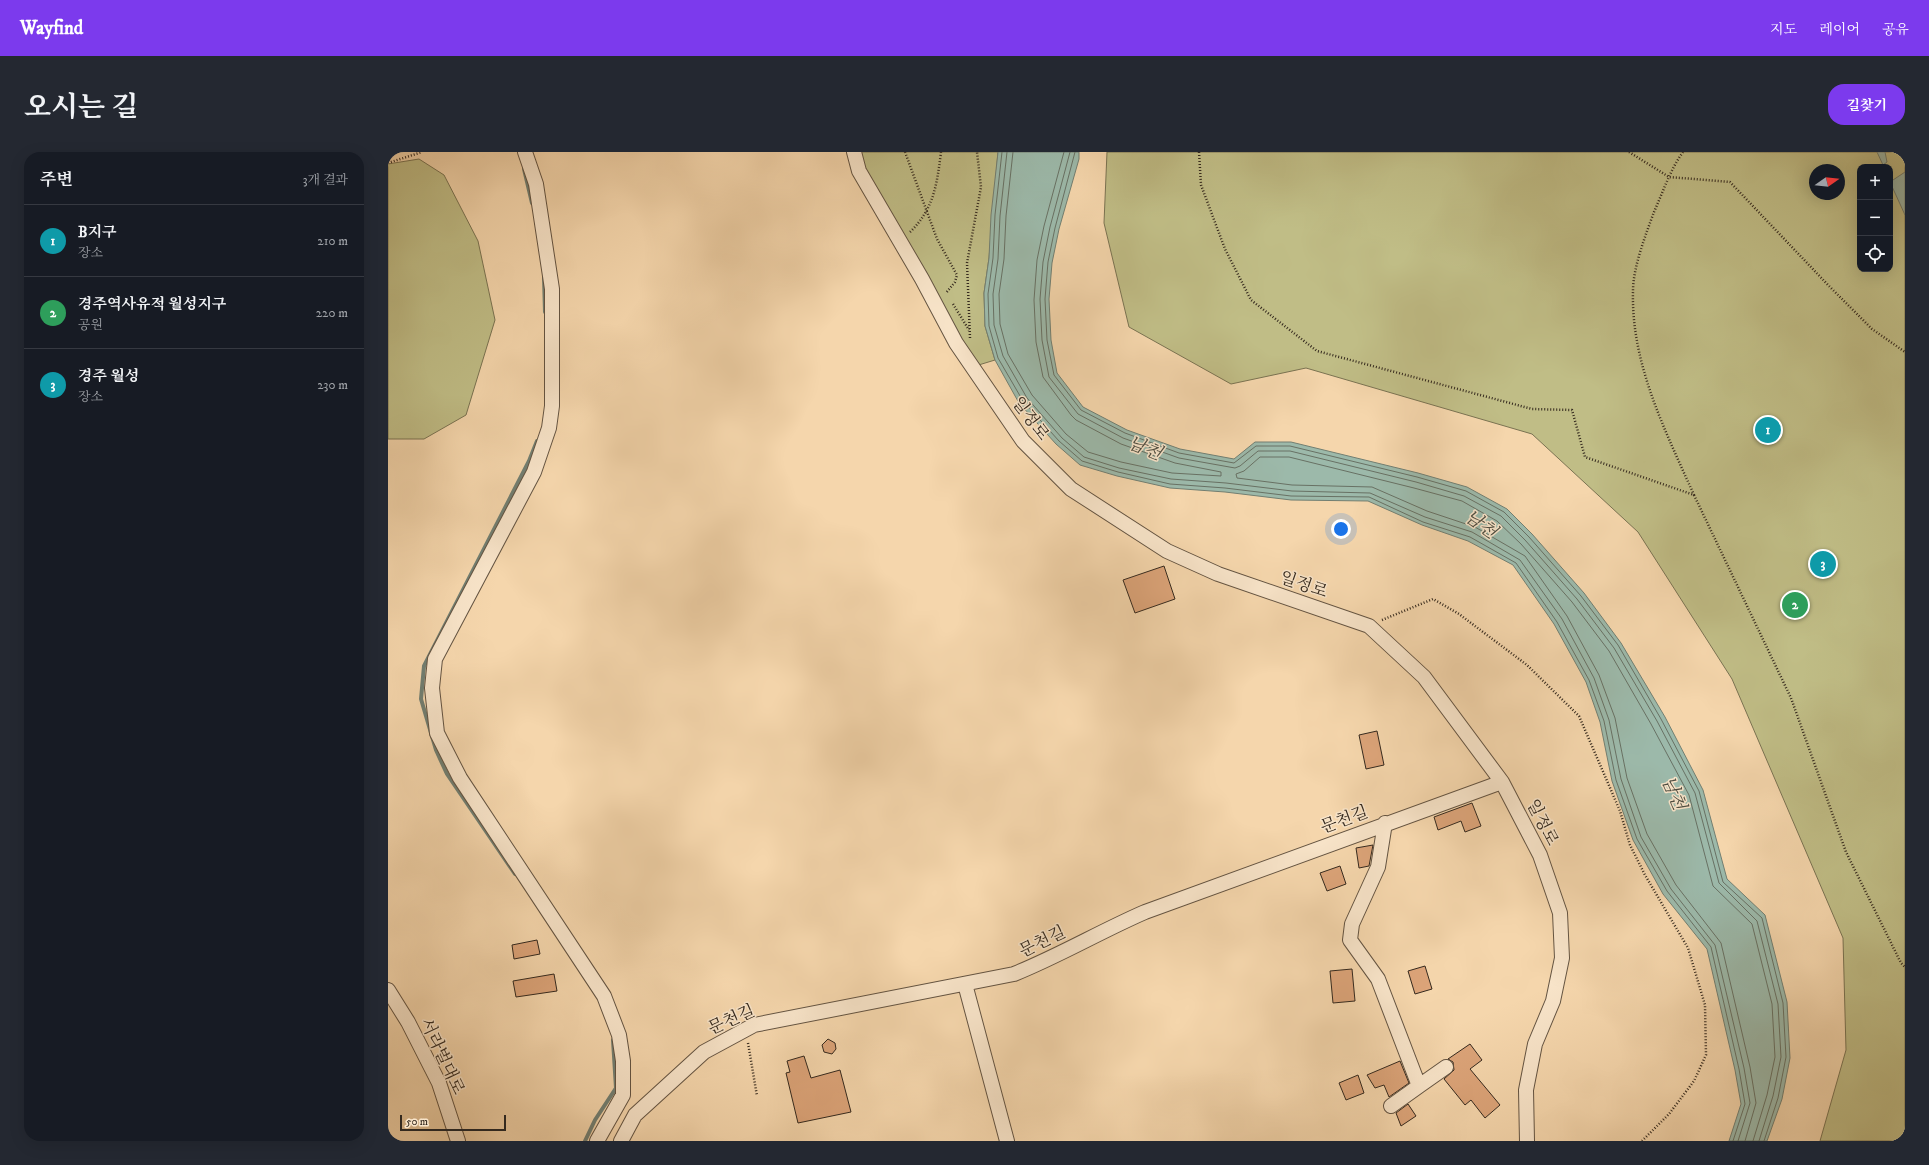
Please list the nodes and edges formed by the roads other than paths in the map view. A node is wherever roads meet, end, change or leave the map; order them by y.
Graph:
1 (525, 152) edge
2 (854, 152) edge
3 (1502, 782) junction
4 (1385, 823) junction
5 (965, 984) junction
6 (388, 990) edge
7 (1446, 1067) dead end
8 (1419, 1086) junction
9 (1391, 1106) dead end
10 (458, 1141) edge
11 (597, 1141) edge
12 (621, 1141) edge
13 (1008, 1141) edge
14 (1526, 1141) edge

1 - 11 street
2 - 3 street, 일정로
3 - 4 street, 문천길
3 - 14 street, 일정로
4 - 5 street, 문천길
4 - 8 street
5 - 12 street, 문천길
5 - 13 street
6 - 10 street, 서라벌대로
7 - 8 street
8 - 9 street

